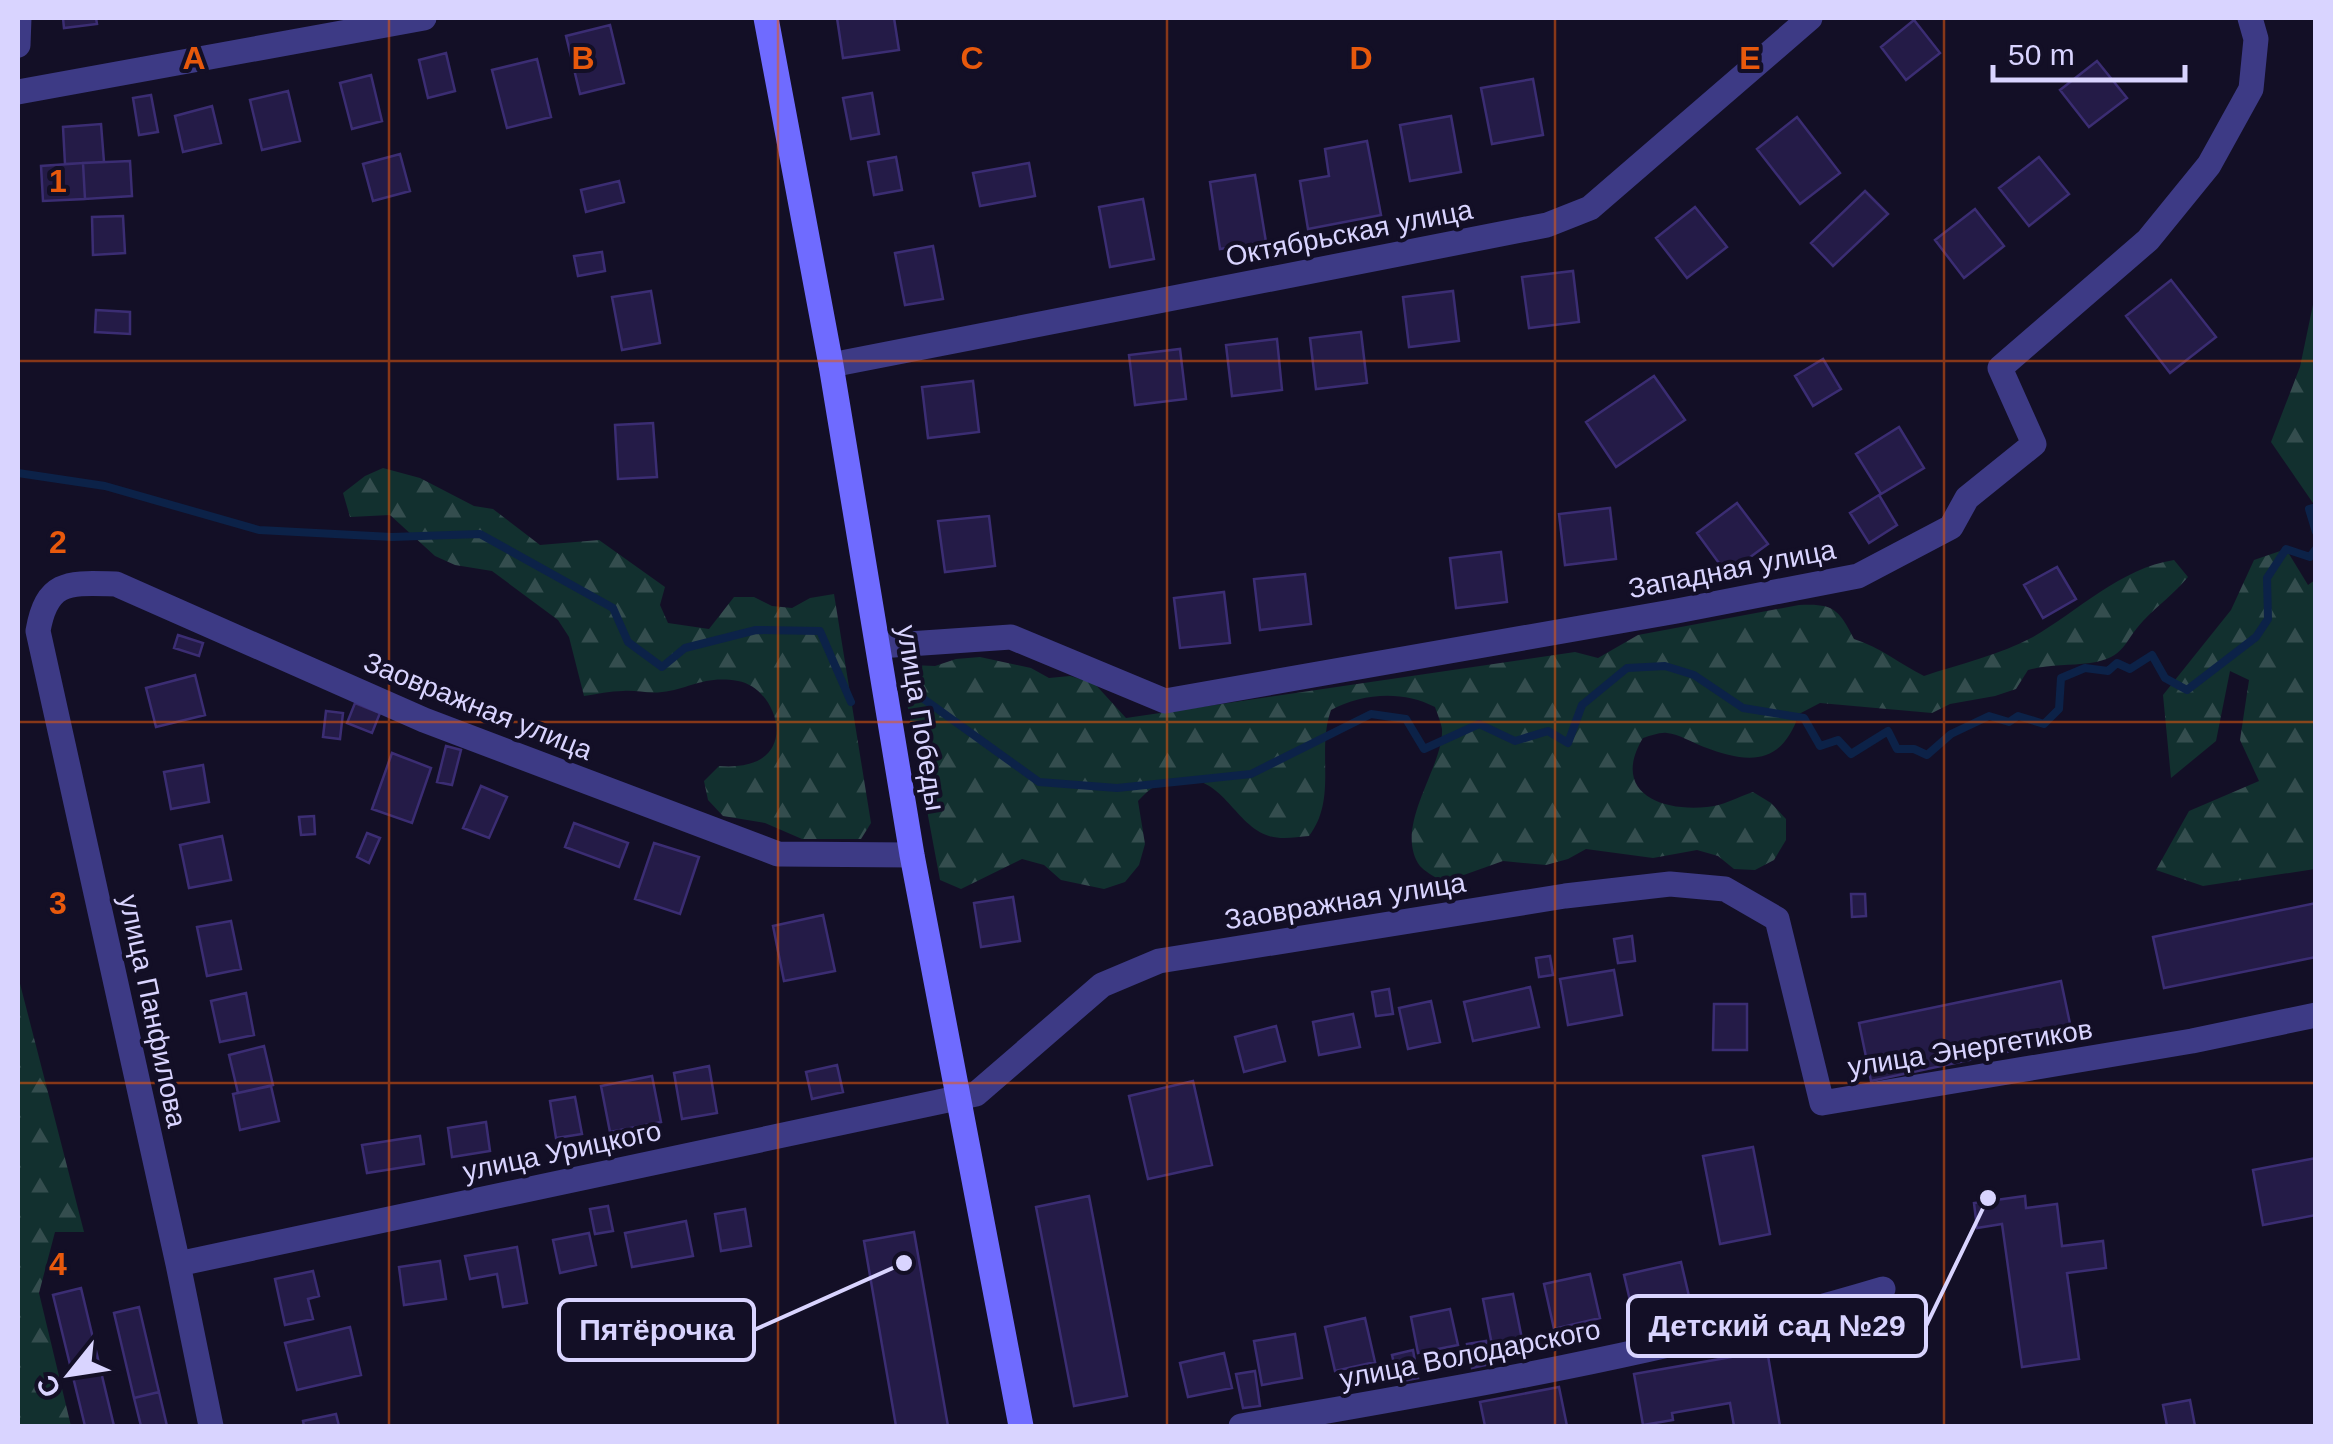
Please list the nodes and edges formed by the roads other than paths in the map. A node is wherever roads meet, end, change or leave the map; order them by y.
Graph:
1 (19, 18) edge
2 (424, 18) edge
3 (766, 18) edge
4 (1810, 18) edge
5 (2250, 18) edge
6 (18, 45) edge
7 (18, 92) edge
8 (831, 365) junction
9 (42, 609) joint
10 (879, 646) junction
11 (912, 855) junction
12 (1776, 918) joint
13 (2316, 1016) edge
14 (959, 1097) junction
15 (178, 1264) junction
16 (1883, 1289) dead end
17 (210, 1426) edge
18 (1021, 1426) edge
19 (1241, 1426) edge

1 - 6 street
2 - 7 street
3 - 8 street, улица Победы
4 - 8 street, Октябрьская улица
5 - 10 street, Западная улица
8 - 10 street, улица Победы
9 - 11 street, Заовражная улица
9 - 15 street, улица Панфилова
10 - 11 street, улица Победы
11 - 14 street, улица Победы
12 - 13 street, улица Энергетиков
12 - 14 street, Заовражная улица
14 - 15 street, улица Урицкого
14 - 18 street, улица Победы
15 - 17 street, улица Панфилова
16 - 19 street, улица Володарского

